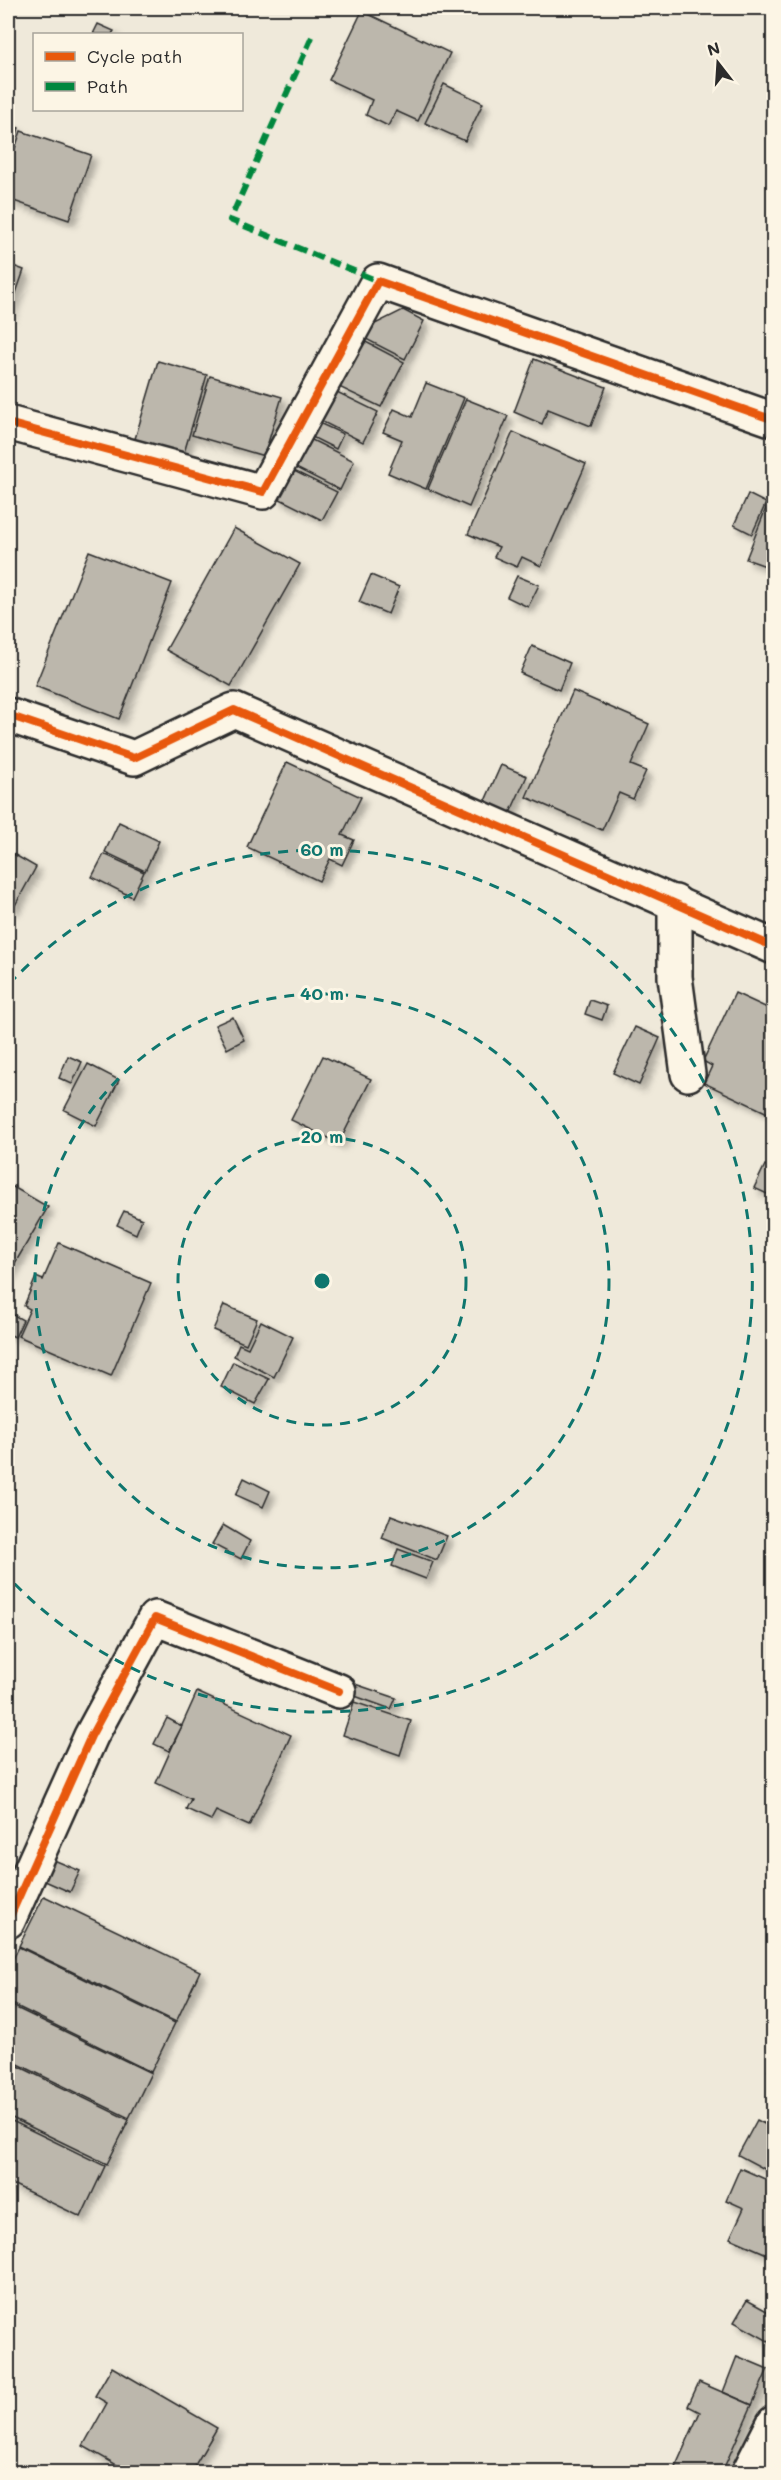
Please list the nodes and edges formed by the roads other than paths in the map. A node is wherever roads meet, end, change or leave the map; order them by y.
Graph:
1 (774, 420) edge
2 (8, 423) edge
3 (8, 715) edge
4 (675, 902) junction
5 (774, 948) edge
6 (688, 1074) dead end
7 (339, 1691) dead end
8 (8, 1921) edge
9 (774, 2423) edge
10 (749, 2472) edge

1 - 2 street
3 - 4 street
4 - 5 street
4 - 6 street
7 - 8 street
9 - 10 street

